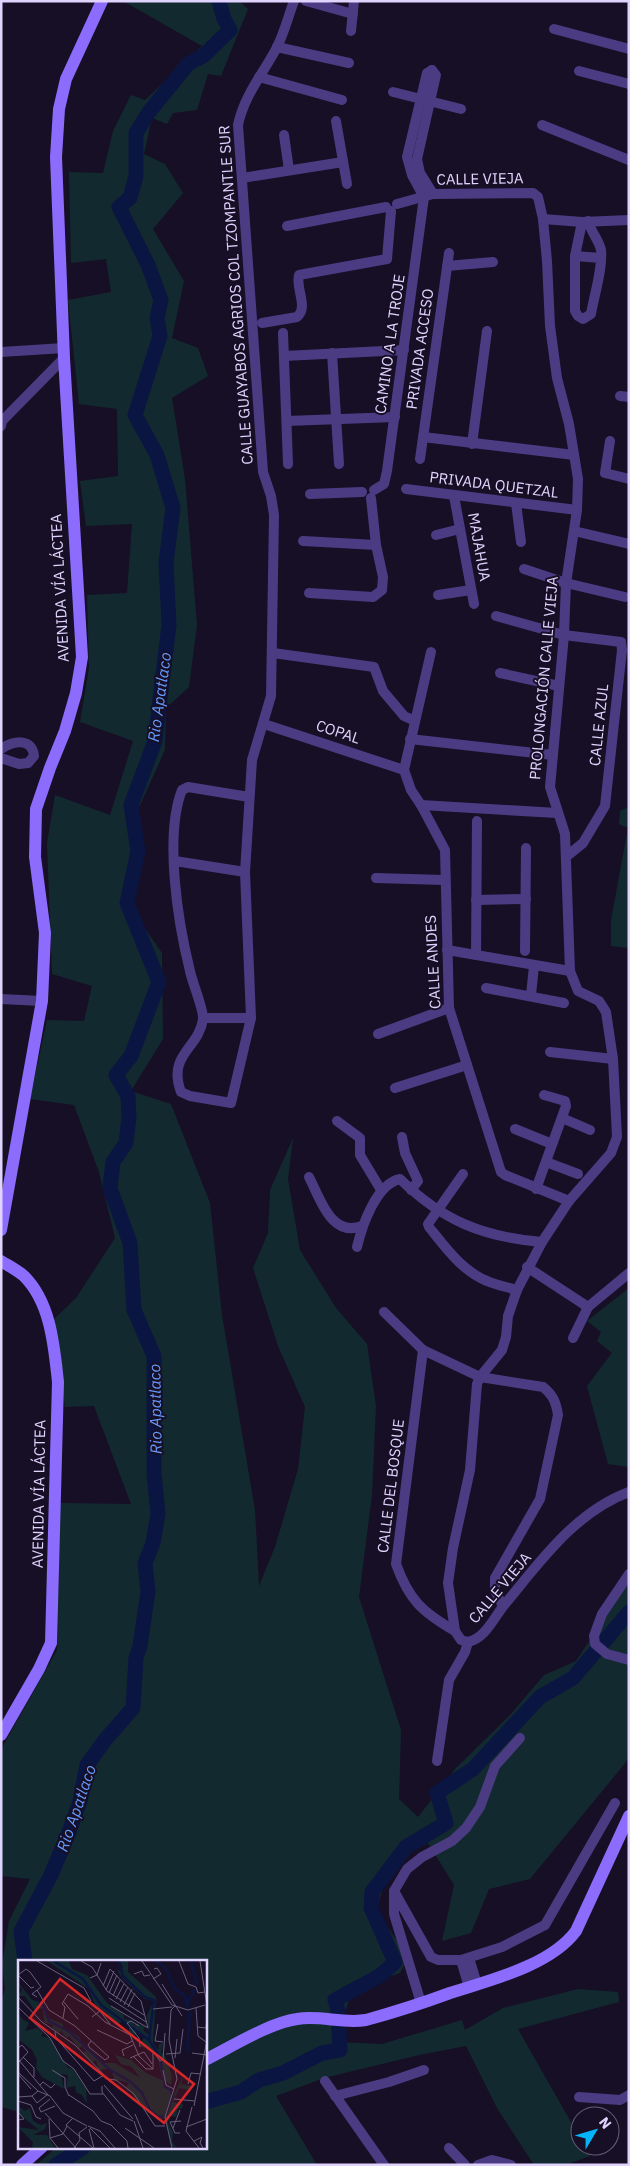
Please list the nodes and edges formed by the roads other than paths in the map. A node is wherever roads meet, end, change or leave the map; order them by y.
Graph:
1 (102, 1) edge
2 (294, 1) edge
3 (306, 1) edge
4 (354, 1) edge
5 (353, 14) junction
6 (554, 29) dead end
7 (351, 30) dead end
8 (277, 47) junction
9 (629, 49) edge
10 (349, 63) dead end
11 (433, 65) dead end
12 (579, 71) dead end
13 (259, 77) junction
14 (629, 84) edge
15 (393, 92) dead end
16 (342, 100) dead end
17 (426, 100) junction
18 (461, 109) dead end
19 (336, 121) dead end
20 (542, 126) dead end
21 (284, 135) dead end
22 (629, 160) edge
23 (343, 162) junction
24 (289, 170) junction
25 (242, 178) junction
26 (347, 184) dead end
27 (428, 195) junction
28 (537, 195) joint
29 (391, 207) junction
30 (543, 219) junction
31 (629, 220) edge
32 (585, 222) junction
33 (287, 226) dead end
34 (449, 253) dead end
35 (575, 256) junction
36 (601, 258) junction
37 (493, 262) dead end
38 (447, 266) junction
39 (262, 323) dead end
40 (487, 331) dead end
41 (283, 333) dead end
42 (404, 350) junction
43 (1, 352) edge
44 (64, 353) junction
45 (332, 353) junction
46 (284, 356) junction
47 (395, 417) junction
48 (336, 419) junction
49 (287, 421) junction
50 (2, 422) edge
51 (423, 438) junction
52 (610, 441) dead end
53 (472, 444) junction
54 (574, 455) junction
55 (420, 459) dead end
56 (288, 464) dead end
57 (339, 464) dead end
58 (629, 479) edge
59 (406, 489) dead end
60 (369, 493) junction
61 (310, 494) dead end
62 (454, 496) junction
63 (516, 504) junction
64 (577, 510) junction
65 (460, 529) junction
66 (574, 531) junction
67 (436, 535) dead end
68 (303, 541) dead end
69 (521, 542) dead end
70 (629, 544) edge
71 (376, 545) junction
72 (524, 569) dead end
73 (566, 583) junction
74 (471, 590) junction
75 (310, 592) dead end
76 (438, 595) dead end
77 (625, 597) dead end
78 (474, 604) dead end
79 (496, 616) dead end
80 (564, 635) junction
81 (431, 652) dead end
82 (272, 653) junction
83 (500, 673) dead end
84 (560, 686) junction
85 (415, 721) junction
86 (264, 724) junction
87 (410, 739) junction
88 (1, 750) edge
89 (552, 754) junction
90 (1, 758) edge
91 (404, 770) junction
92 (249, 797) junction
93 (421, 805) junction
94 (557, 813) junction
95 (477, 821) dead end
96 (526, 848) dead end
97 (567, 856) junction
98 (174, 861) junction
99 (245, 872) junction
100 (376, 878) dead end
101 (444, 880) junction
102 (526, 899) junction
103 (476, 900) junction
104 (447, 950) junction
105 (525, 951) dead end
106 (476, 955) junction
107 (534, 966) junction
108 (570, 971) junction
109 (486, 988) dead end
110 (531, 995) junction
111 (1, 1000) edge
112 (42, 1001) junction
113 (564, 1003) dead end
114 (449, 1008) junction
115 (203, 1018) junction
116 (251, 1018) junction
117 (378, 1034) dead end
118 (550, 1052) dead end
119 (613, 1059) junction
120 (466, 1066) junction
121 (396, 1088) dead end
122 (544, 1095) dead end
123 (562, 1118) junction
124 (337, 1121) dead end
125 (516, 1129) dead end
126 (590, 1130) dead end
127 (402, 1137) dead end
128 (552, 1144) junction
129 (546, 1162) junction
130 (463, 1174) dead end
131 (578, 1174) dead end
132 (310, 1177) dead end
133 (536, 1189) junction
134 (381, 1190) junction
135 (411, 1190) junction
136 (5, 1192) edge
137 (569, 1200) junction
138 (438, 1210) junction
139 (362, 1226) junction
140 (1, 1230) edge
141 (542, 1242) junction
142 (357, 1247) dead end
143 (1, 1261) edge
144 (527, 1267) junction
145 (629, 1273) edge
146 (517, 1290) junction
147 (588, 1307) junction
148 (384, 1312) dead end
149 (573, 1338) dead end
150 (423, 1350) junction
151 (480, 1377) junction
152 (629, 1492) edge
153 (629, 1574) edge
154 (503, 1606) junction
155 (455, 1631) junction
156 (468, 1642) junction
157 (629, 1660) edge
158 (1, 1735) edge
159 (520, 1738) dead end
160 (437, 1761) dead end
161 (615, 1803) dead end
162 (629, 1816) edge
163 (394, 1891) junction
164 (465, 1959) junction
165 (473, 1986) junction
166 (422, 2003) junction
167 (206, 2060) edge
168 (424, 2070) dead end
169 (325, 2081) dead end
170 (629, 2094) edge
171 (336, 2096) junction
172 (579, 2097) dead end
173 (41, 2148) edge
174 (449, 2148) dead end
175 (22, 2165) edge
176 (384, 2165) edge
177 (465, 2165) edge
178 (478, 2165) edge
179 (512, 2165) edge

1 - 44 street, AVENIDA VÍA LÁCTEA
2 - 8 street, CALLE GUAYABOS AGRIOS COL TZOMPANTLE SUR
3 - 5 street
4 - 5 street
5 - 7 street
6 - 9 street
8 - 10 street
8 - 13 street, CALLE GUAYABOS AGRIOS COL TZOMPANTLE SUR
11 - 17 street
12 - 14 street
13 - 16 street
13 - 25 street, CALLE GUAYABOS AGRIOS COL TZOMPANTLE SUR
15 - 17 street
17 - 18 street
17 - 27 street
19 - 23 street
20 - 22 street
21 - 24 street
23 - 24 street
23 - 26 street
24 - 25 street
25 - 82 street, CALLE GUAYABOS AGRIOS COL TZOMPANTLE SUR
27 - 28 street, CALLE VIEJA
27 - 29 street, CALLE VIEJA
27 - 42 street, CAMINO A LA TROJE
28 - 30 street, PROLONGACIÓN CALLE VIEJA
29 - 33 street, CALLE VIEJA
29 - 39 street
30 - 32 street
30 - 54 street, PROLONGACIÓN CALLE VIEJA
31 - 32 street
32 - 35 street
32 - 36 street
34 - 38 street, PRIVADA ACCESO
35 - 36 street
35 - 36 street
37 - 38 street
38 - 51 street, PRIVADA ACCESO
40 - 53 street
41 - 46 street
42 - 45 street
42 - 47 street, CAMINO A LA TROJE
43 - 44 street
44 - 50 street
44 - 112 street, AVENIDA VÍA LÁCTEA
45 - 46 street
45 - 48 street
46 - 49 street
47 - 48 street
47 - 60 street, CAMINO A LA TROJE
48 - 49 street
48 - 57 street
49 - 56 street
51 - 53 street
51 - 55 street, PRIVADA ACCESO
52 - 58 street
53 - 54 street
54 - 64 street, PROLONGACIÓN CALLE VIEJA
59 - 62 street, PRIVADA QUETZAL
60 - 61 street
60 - 71 street
62 - 63 street, PRIVADA QUETZAL
62 - 65 street, MAJAHUA
63 - 64 street, PRIVADA QUETZAL
63 - 69 street
64 - 66 street, PROLONGACIÓN CALLE VIEJA
65 - 67 street
65 - 74 street, MAJAHUA
66 - 70 street
66 - 73 street, PROLONGACIÓN CALLE VIEJA
68 - 71 street
71 - 75 street
72 - 73 street
73 - 77 street
73 - 80 street, PROLONGACIÓN CALLE VIEJA
74 - 76 street
74 - 78 street, MAJAHUA
79 - 80 street
80 - 84 street, PROLONGACIÓN CALLE VIEJA
80 - 97 street, CALLE AZUL
81 - 85 street
82 - 85 street
82 - 86 street, CALLE GUAYABOS AGRIOS COL TZOMPANTLE SUR
83 - 84 street
84 - 89 street, PROLONGACIÓN CALLE VIEJA
85 - 87 street
86 - 91 street, COPAL
86 - 92 street, CALLE GUAYABOS AGRIOS COL TZOMPANTLE SUR
87 - 89 street
87 - 91 street
88 - 90 street
89 - 94 street, PROLONGACIÓN CALLE VIEJA
91 - 93 street, CALLE ANDES
92 - 98 street
92 - 99 street, CALLE GUAYABOS AGRIOS COL TZOMPANTLE SUR
93 - 94 street
93 - 101 street, CALLE ANDES
94 - 97 street, PROLONGACIÓN CALLE VIEJA
95 - 103 street
96 - 102 street
97 - 108 street, PROLONGACIÓN CALLE VIEJA
98 - 99 street
98 - 115 street
99 - 116 street, CALLE GUAYABOS AGRIOS COL TZOMPANTLE SUR
100 - 101 street
101 - 104 street, CALLE ANDES
102 - 103 street
102 - 105 street
103 - 106 street
104 - 106 street
104 - 114 street, CALLE ANDES
106 - 107 street
107 - 108 street
107 - 110 street
108 - 119 street, PROLONGACIÓN CALLE VIEJA
109 - 110 street
110 - 113 street
111 - 112 street
112 - 136 street, AVENIDA VÍA LÁCTEA
114 - 117 street
114 - 120 street, CALLE ANDES
115 - 116 street
115 - 116 street, CALLE GUAYABOS AGRIOS COL TZOMPANTLE SUR
118 - 119 street
119 - 137 street, PROLONGACIÓN CALLE VIEJA
120 - 121 street
120 - 133 street, CALLE ANDES
122 - 123 street
123 - 126 street
123 - 128 street
124 - 134 street
125 - 128 street
127 - 135 street
128 - 129 street
129 - 131 street
129 - 133 street
130 - 138 street
132 - 139 street
133 - 137 street, CALLE ANDES
134 - 135 street
134 - 139 street
135 - 138 street
136 - 140 street, AVENIDA VÍA LÁCTEA
137 - 141 street, PROLONGACIÓN CALLE VIEJA
138 - 141 street
138 - 146 street
139 - 142 street
141 - 144 street, PROLONGACIÓN CALLE VIEJA
143 - 158 street, AVENIDA VÍA LÁCTEA
144 - 146 street, PROLONGACIÓN CALLE VIEJA
144 - 147 street
145 - 147 street
146 - 151 street, PROLONGACIÓN CALLE VIEJA
147 - 149 street
148 - 150 street
150 - 151 street
150 - 155 street, CALLE DEL BOSQUE
151 - 154 street
151 - 155 street, CALLE VIEJA
152 - 154 street, CALLE VIEJA
153 - 157 street
154 - 156 street, CALLE VIEJA
155 - 156 street, CALLE VIEJA
156 - 160 street
159 - 163 street
161 - 164 street
162 - 165 street
163 - 164 street
163 - 166 street
164 - 165 street
165 - 166 street
166 - 167 street
168 - 171 street
169 - 171 street
170 - 172 street
171 - 176 street
173 - 175 street
174 - 177 street
178 - 179 street

